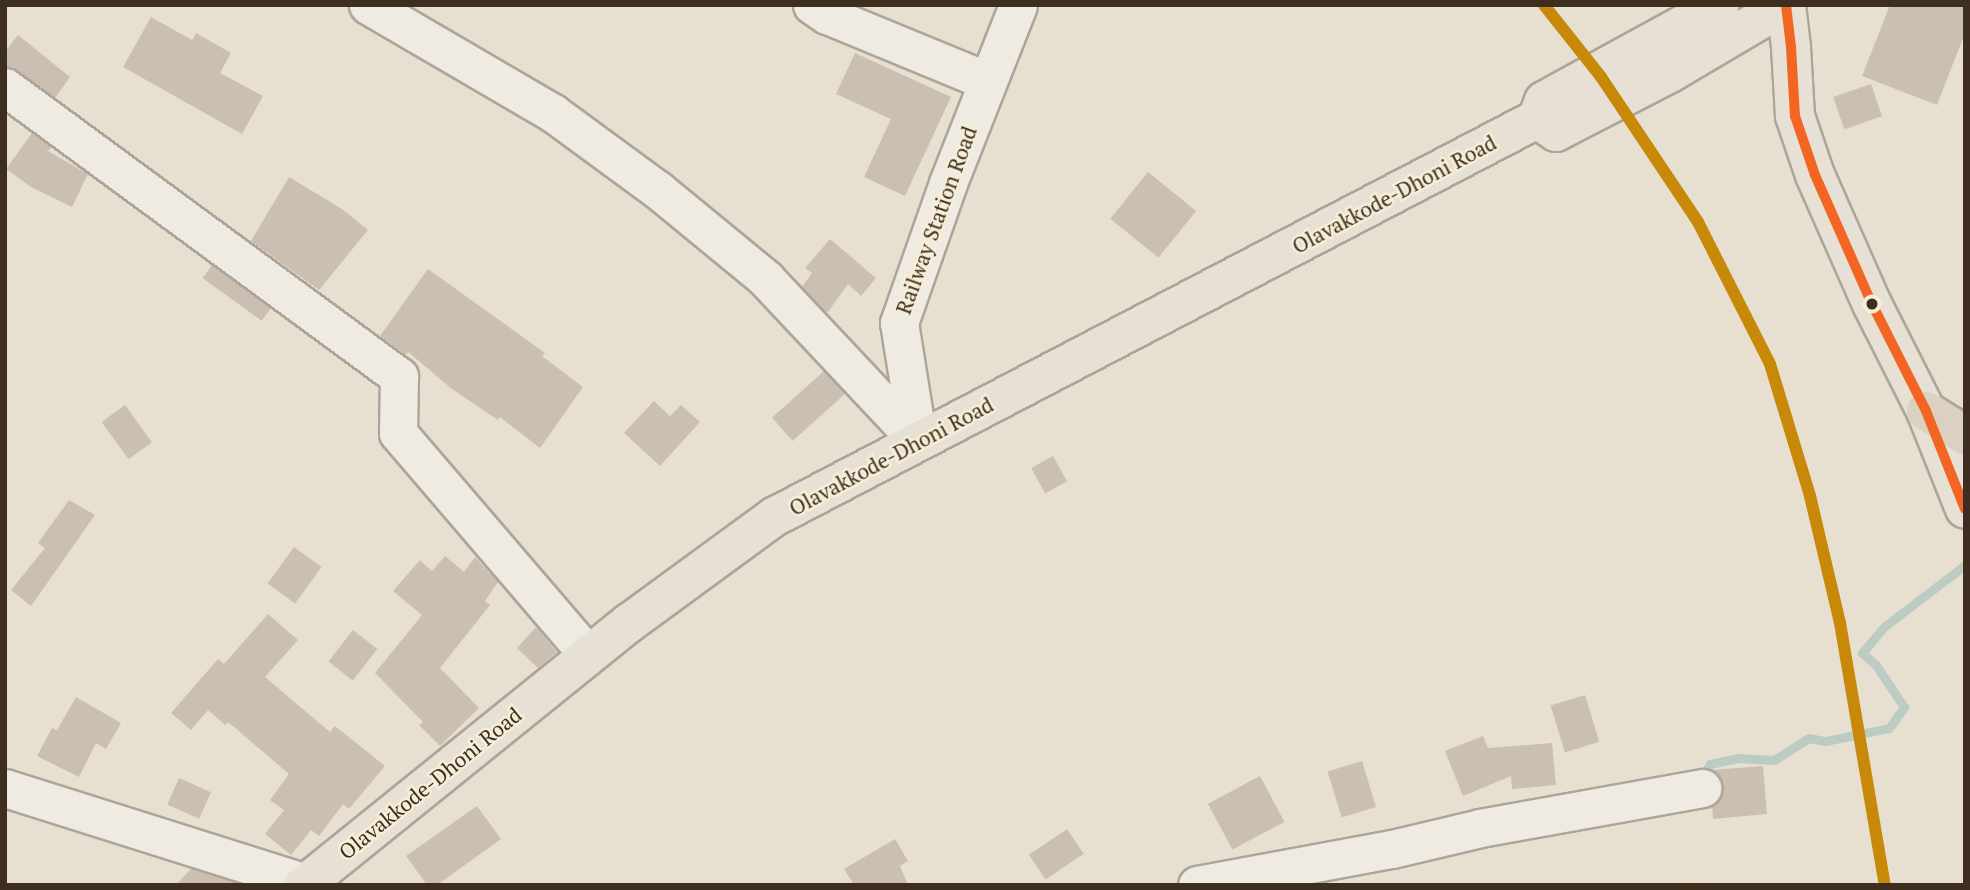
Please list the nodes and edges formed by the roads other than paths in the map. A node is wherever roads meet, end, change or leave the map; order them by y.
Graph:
1 (368, 5) edge
2 (812, 5) edge
3 (1018, 5) edge
4 (1719, 5) edge
5 (1785, 5) edge
6 (987, 81) junction
7 (5, 87) edge
8 (1537, 119) junction
9 (1926, 411) junction
10 (1965, 435) edge
11 (918, 441) junction
12 (1965, 509) edge
13 (588, 656) junction
14 (5, 788) edge
15 (1702, 788) dead end
16 (305, 884) edge
17 (1197, 885) edge

1 - 11 street
2 - 6 street
3 - 6 street, Railway Station Road
4 - 8 main road, Olavakkode-Dhoni Road
5 - 8 main road
5 - 9 main road
6 - 11 street, Railway Station Road
7 - 13 street
8 - 11 main road, Olavakkode-Dhoni Road
9 - 10 highway
9 - 12 main road
11 - 13 main road, Olavakkode-Dhoni Road
13 - 16 main road, Olavakkode-Dhoni Road
14 - 16 street
15 - 17 street

